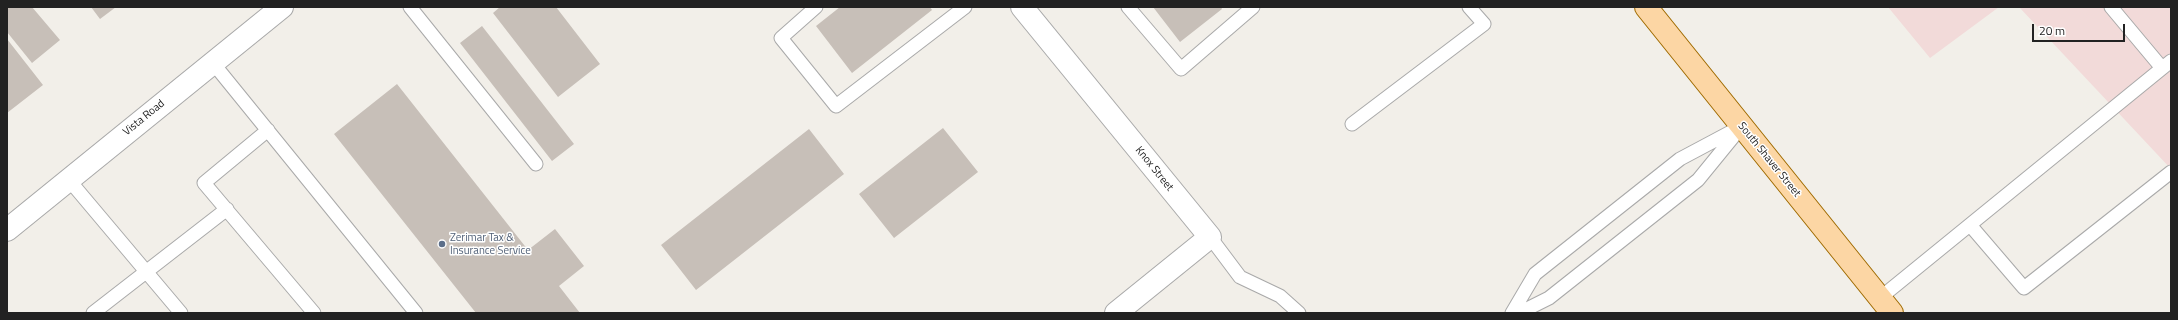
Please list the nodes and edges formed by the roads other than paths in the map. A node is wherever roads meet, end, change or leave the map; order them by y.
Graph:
1 (282, 7) edge
2 (410, 7) edge
3 (816, 7) edge
4 (965, 7) edge
5 (1022, 7) edge
6 (1128, 7) edge
7 (1253, 7) edge
8 (1469, 7) edge
9 (1646, 7) edge
10 (2111, 7) edge
11 (213, 63) junction
12 (2167, 65) edge
13 (1352, 124) dead end
14 (1742, 126) junction
15 (268, 130) junction
16 (536, 164) dead end
17 (2171, 172) edge
18 (69, 180) junction
19 (227, 209) junction
20 (1970, 225) junction
21 (7, 230) edge
22 (1210, 237) junction
23 (146, 272) junction
24 (1886, 305) edge
25 (93, 313) edge
26 (181, 313) edge
27 (314, 313) edge
28 (416, 313) edge
29 (1116, 313) edge
30 (1299, 313) edge
31 (1512, 313) edge
32 (1520, 313) edge

1 - 11 street, Vista Road
2 - 16 lane
3 - 4 lane
5 - 22 street, Knox Street
6 - 7 lane
8 - 13 lane
9 - 14 main road, South Shaver Street
10 - 12 lane
11 - 15 lane
11 - 18 street, Vista Road
12 - 20 lane
14 - 24 main road, South Shaver Street
14 - 31 lane
14 - 32 lane
15 - 19 lane
15 - 28 lane
17 - 20 lane
18 - 21 street, Vista Road
18 - 23 lane
19 - 23 lane
19 - 27 lane
20 - 24 lane
22 - 29 street
22 - 30 lane
23 - 25 lane
23 - 26 lane

